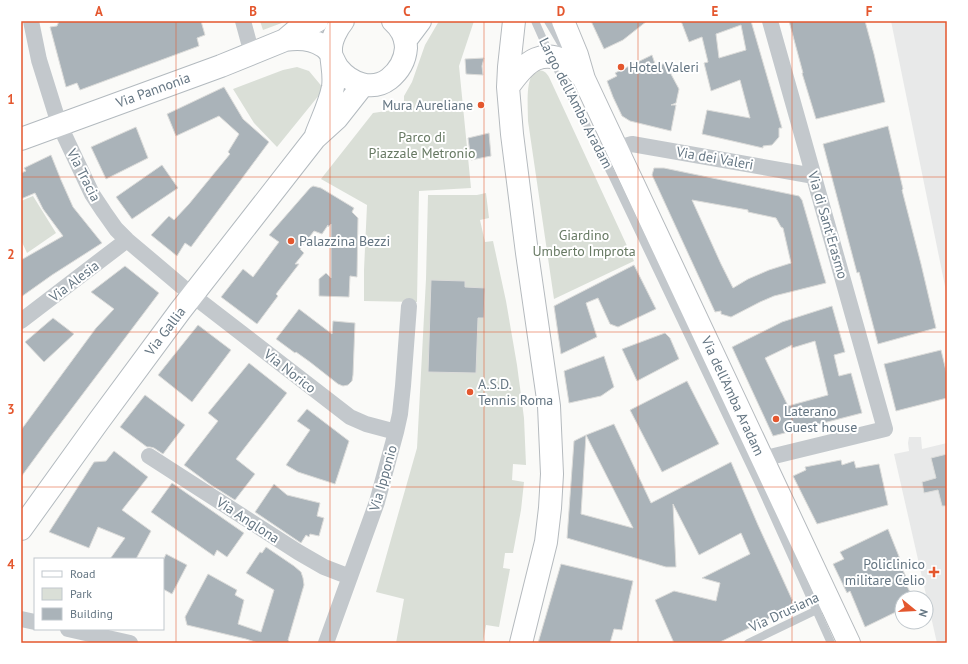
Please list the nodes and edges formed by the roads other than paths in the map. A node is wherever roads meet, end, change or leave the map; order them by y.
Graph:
1 (31, 21) edge
2 (244, 21) edge
3 (317, 21) edge
4 (343, 21) edge
5 (393, 21) edge
6 (420, 21) edge
7 (514, 21) edge
8 (535, 21) edge
9 (548, 21) edge
10 (563, 21) edge
11 (770, 21) edge
12 (285, 40) junction
13 (405, 41) junction
14 (252, 54) junction
15 (332, 54) junction
16 (551, 57) junction
17 (584, 79) junction
18 (363, 85) junction
19 (508, 88) junction
20 (59, 124) junction
21 (315, 138) junction
22 (21, 139) edge
23 (618, 148) junction
24 (814, 176) junction
25 (613, 177) junction
26 (127, 240) junction
27 (192, 295) junction
28 (409, 306) dead end
29 (21, 320) edge
30 (396, 432) junction
31 (149, 456) dead end
32 (762, 459) junction
33 (21, 529) edge
34 (350, 577) junction
35 (823, 607) junction
36 (21, 619) edge
37 (34, 622) edge
38 (72, 630) edge
39 (130, 643) edge
40 (326, 643) edge
41 (521, 643) edge
42 (748, 643) edge
43 (831, 643) edge
44 (849, 643) edge

1 - 20 street, Via Tracia
2 - 14 street
3 - 12 main road
4 - 15 main road
5 - 13 main road
6 - 13 main road
7 - 19 main road
8 - 16 lane, Largo dell'Amba Aradam
9 - 17 lane, Largo dell'Amba Aradam
10 - 17 main road, Largo dell'Amba Aradam
11 - 24 street, Via di Sant'Erasmo
12 - 14 main road, Via Pannonia
12 - 15 main road
13 - 18 main road
14 - 20 main road, Via Pannonia
15 - 18 main road
15 - 21 main road
16 - 17 main road
16 - 19 main road
16 - 25 lane, Largo dell'Amba Aradam
17 - 23 main road, Largo dell'Amba Aradam
18 - 21 main road
19 - 41 main road
20 - 22 main road, Via Pannonia
20 - 26 street, Via Tracia
21 - 27 main road, Via Gallia
23 - 24 street, Via dei Valeri
23 - 25 lane, Largo dell'Amba Aradam
23 - 32 main road, Via dell'Amba Aradam
24 - 32 street, Via di Sant'Erasmo
25 - 35 lane, Via dell'Amba Aradam
26 - 27 street, Via Tracia
26 - 29 street, Via Alesia
27 - 30 street, Via Norico
27 - 33 main road, Via Gallia
28 - 30 street, Via Ipponio
30 - 34 street, Via Ipponio
31 - 34 street, Via Anglona
32 - 35 main road, Via dell'Amba Aradam
34 - 40 street, Via Ipponio
35 - 42 lane, Via Drusiana
35 - 43 lane, Via dell'Amba Aradam
35 - 44 main road, Via dell'Amba Aradam
36 - 37 street
38 - 39 street

